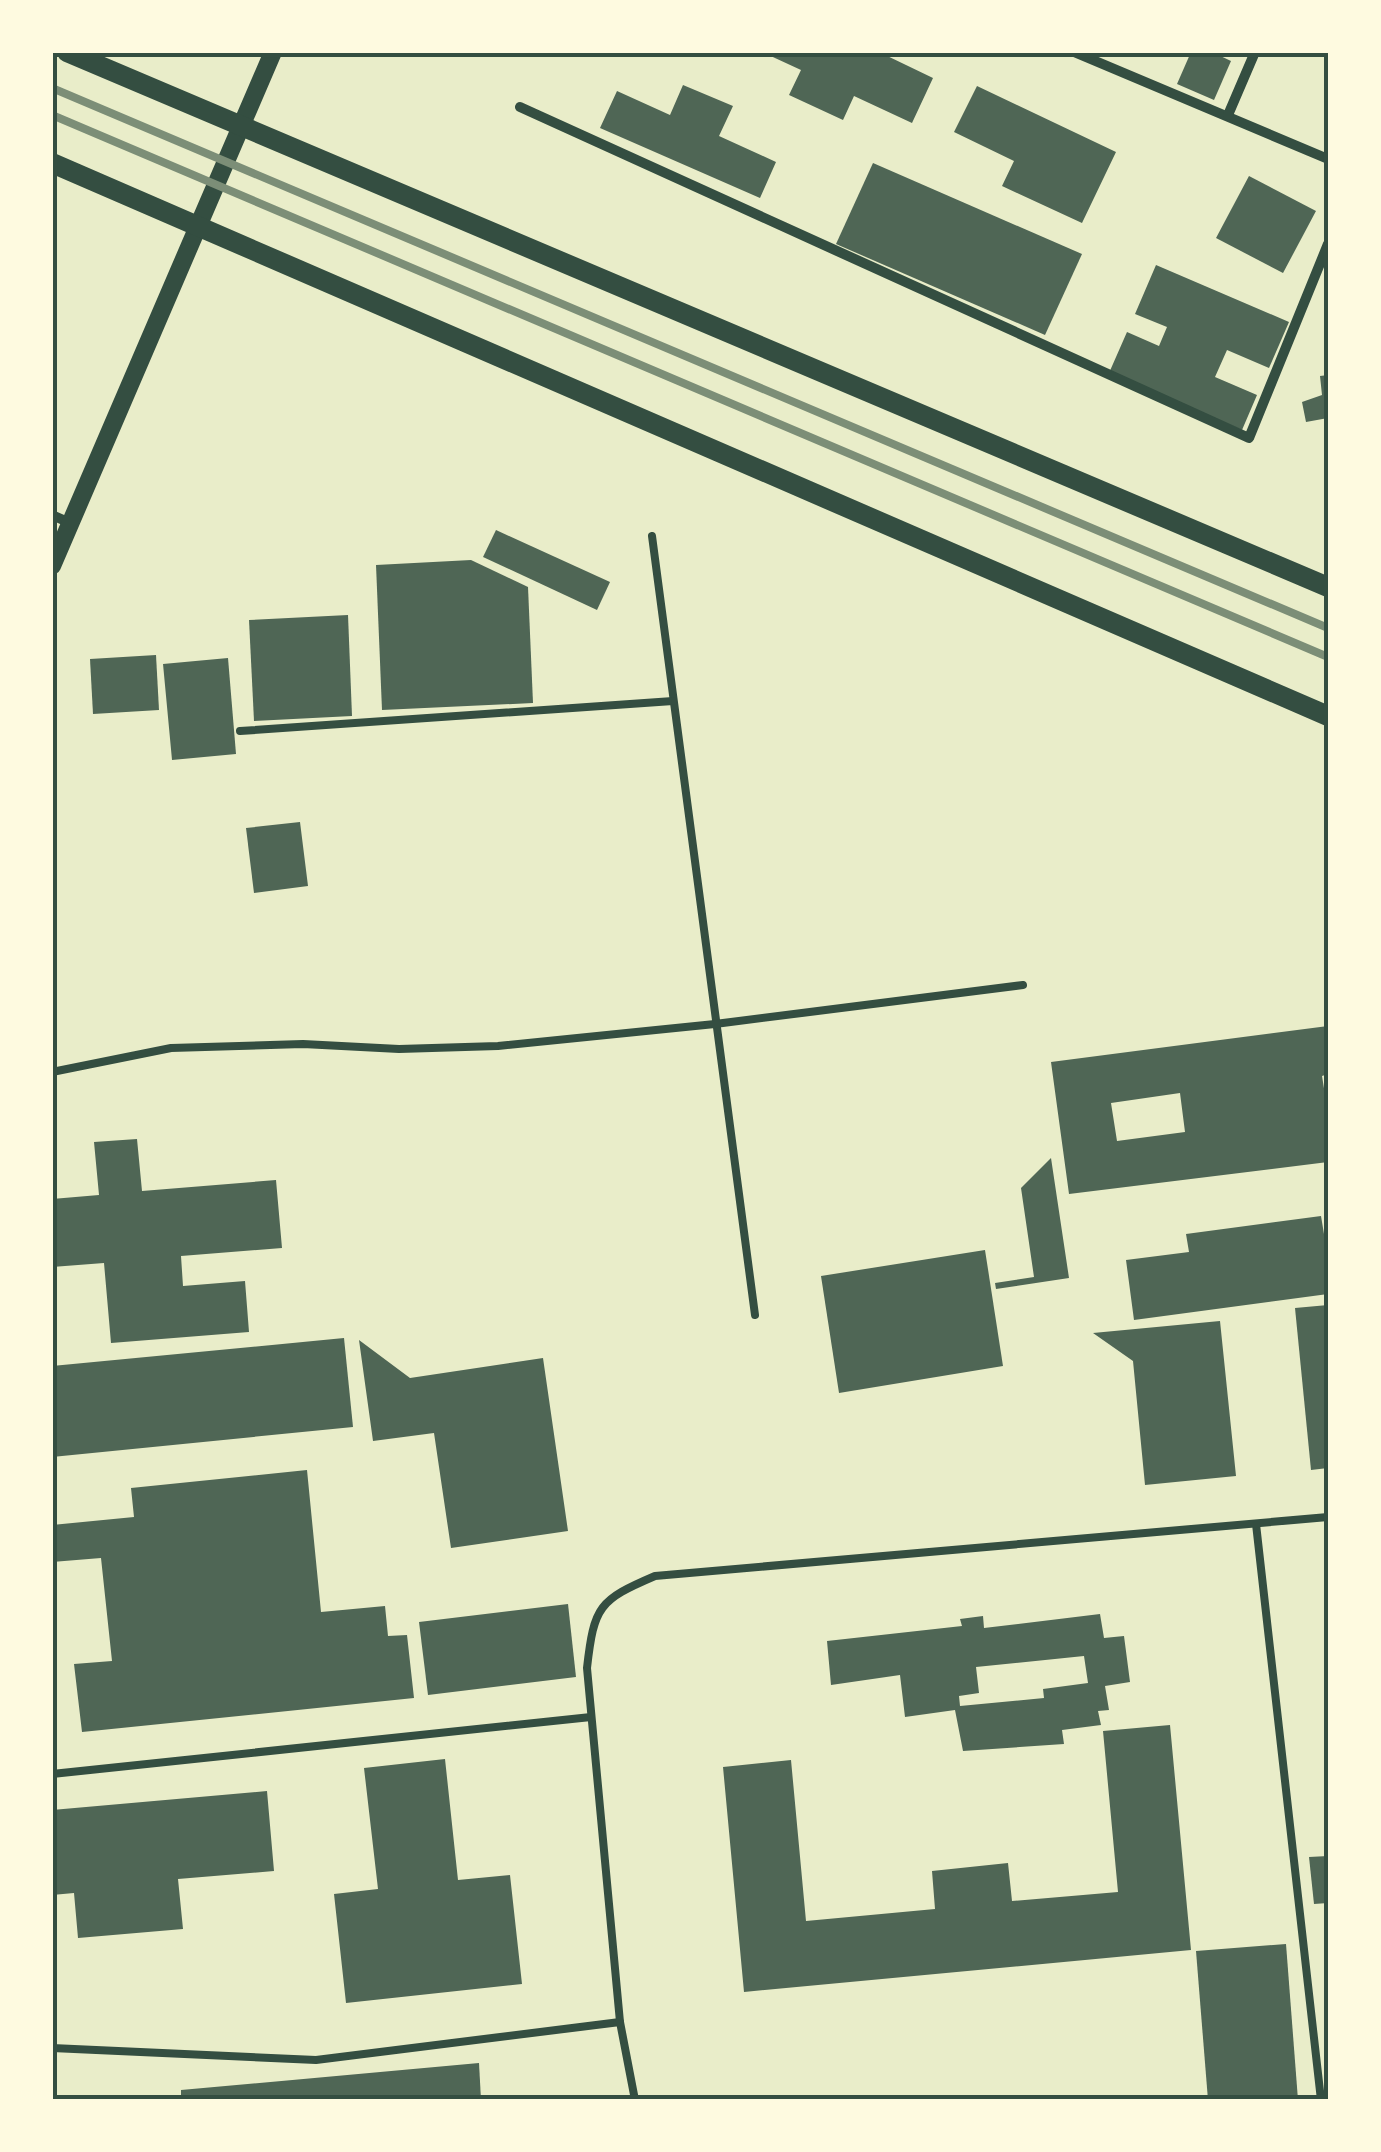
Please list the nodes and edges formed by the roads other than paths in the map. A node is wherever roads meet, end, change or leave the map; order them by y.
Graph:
1 (67, 52) edge
2 (273, 52) edge
3 (1074, 52) edge
4 (1254, 52) edge
5 (520, 107) dead end
6 (1228, 115) junction
7 (240, 126) junction
8 (1328, 159) edge
9 (52, 163) edge
10 (197, 224) junction
11 (1328, 244) edge
12 (52, 516) edge
13 (70, 524) junction
14 (652, 536) dead end
15 (52, 566) edge
16 (1328, 586) edge
17 (673, 700) junction
18 (1328, 716) edge
19 (240, 731) dead end
20 (1023, 985) dead end
21 (715, 1024) junction
22 (52, 1072) edge
23 (755, 1315) dead end
24 (1328, 1517) edge
25 (1256, 1524) junction
26 (591, 1718) junction
27 (52, 1774) edge
28 (620, 2022) junction
29 (52, 2048) edge
30 (635, 2100) edge
31 (1322, 2100) edge

1 - 7 main road
2 - 7 street
3 - 6 street
4 - 6 street
5 - 11 street
6 - 8 street
7 - 10 street
7 - 16 main road
9 - 10 main road
10 - 13 street
10 - 18 main road
12 - 13 street
13 - 15 street
14 - 17 lane
17 - 19 lane
17 - 21 lane
20 - 21 lane
21 - 22 lane
21 - 23 lane
24 - 25 lane
25 - 26 lane
25 - 31 lane
26 - 27 lane
26 - 28 lane
28 - 29 lane
28 - 30 lane

